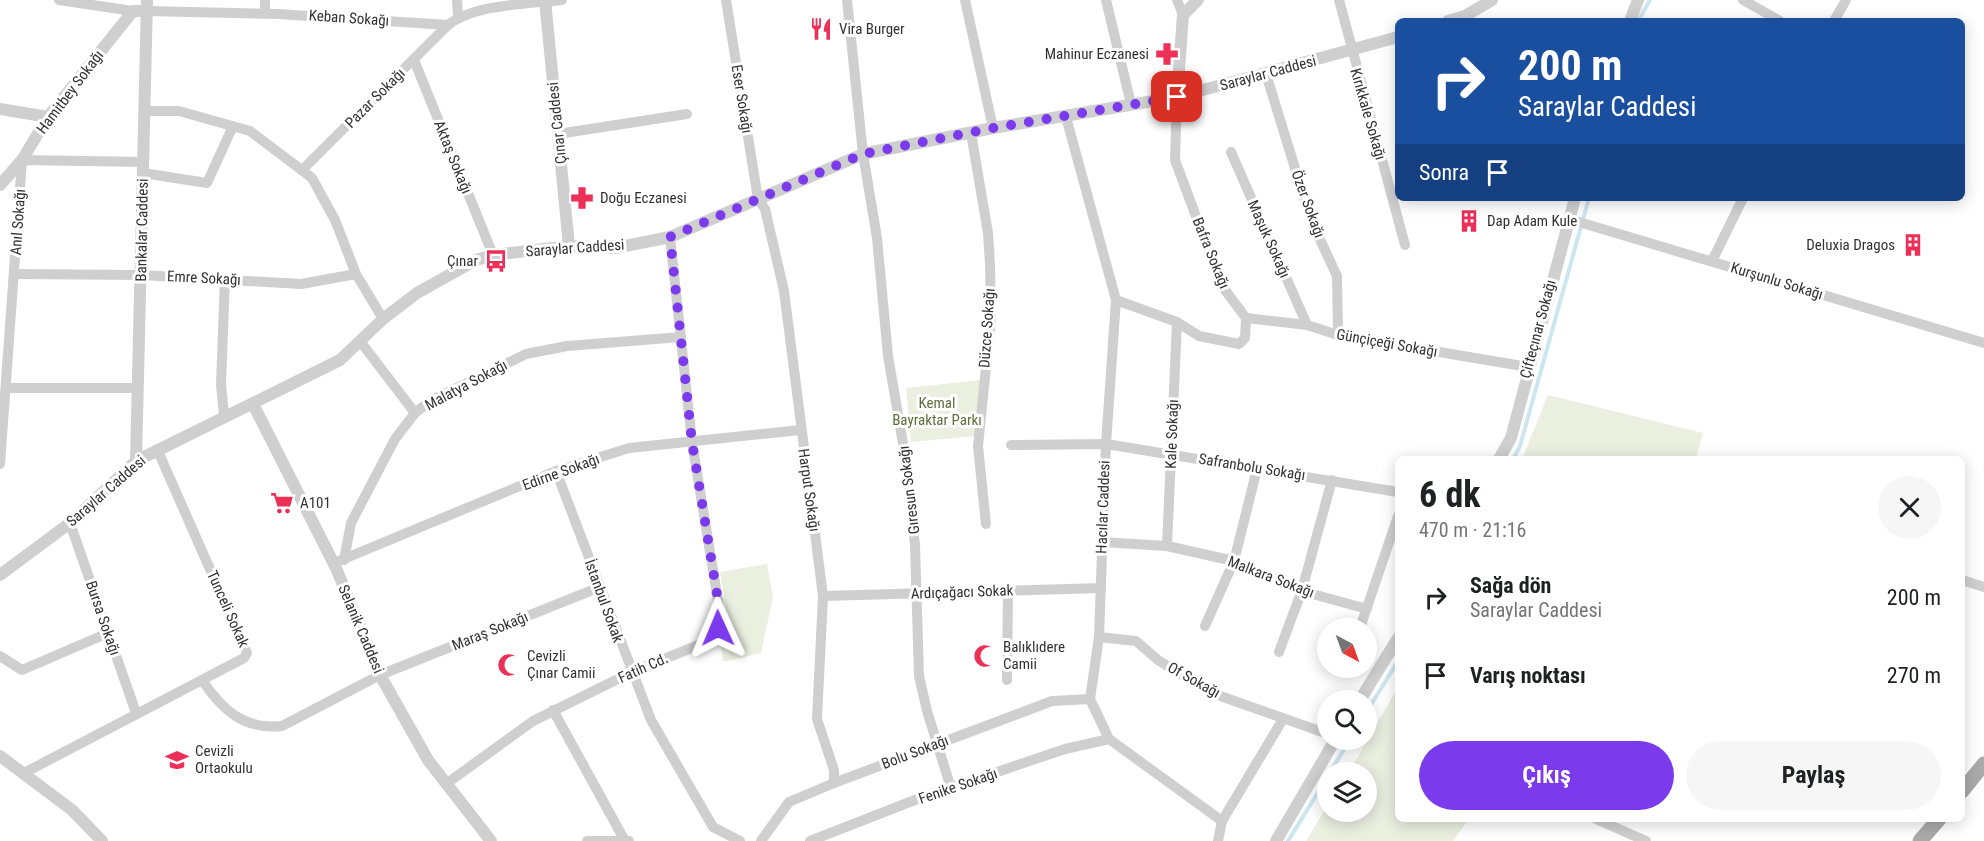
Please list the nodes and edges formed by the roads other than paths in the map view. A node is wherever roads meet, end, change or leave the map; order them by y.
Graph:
1 (59, 0) edge
2 (265, 0) edge
3 (457, 0) edge
4 (562, 0) edge
5 (726, 0) edge
6 (847, 0) edge
7 (965, 0) edge
8 (1106, 0) edge
9 (1177, 0) edge
10 (1198, 0) edge
11 (1339, 0) edge
12 (1492, 0) edge
13 (1638, 0) edge
14 (1743, 0) edge
15 (1846, 0) edge
16 (545, 1) edge
17 (147, 5) edge
18 (133, 10) junction
19 (265, 13) junction
20 (1183, 15) junction
21 (458, 17) junction
22 (1458, 18) edge
23 (1630, 18) edge
24 (1775, 18) edge
25 (1836, 18) edge
26 (448, 25) junction
27 (1395, 38) edge
28 (1351, 52) junction
29 (414, 60) junction
30 (1266, 74) junction
31 (1177, 97) junction
32 (1131, 104) junction
33 (0, 109) edge
34 (145, 111) junction
35 (687, 114) dead end
36 (48, 117) junction
37 (1066, 117) junction
38 (233, 126) junction
39 (993, 128) junction
40 (971, 133) junction
41 (558, 134) junction
42 (1230, 152) dead end
43 (863, 154) junction
44 (22, 160) junction
45 (144, 167) junction
46 (302, 170) junction
47 (0, 185) edge
48 (758, 199) junction
49 (1574, 201) edge
50 (1738, 201) edge
51 (1569, 219) junction
52 (670, 237) junction
53 (1405, 245) dead end
54 (569, 246) junction
55 (493, 255) junction
56 (1712, 261) junction
57 (14, 274) junction
58 (141, 274) junction
59 (356, 274) junction
60 (225, 279) junction
61 (1116, 300) junction
62 (11, 316) junction
63 (1246, 318) junction
64 (383, 319) junction
65 (1177, 322) junction
66 (1307, 325) junction
67 (0, 328) edge
68 (1338, 335) junction
69 (681, 337) junction
70 (360, 341) junction
71 (1984, 343) edge
72 (1528, 367) junction
73 (6, 388) junction
74 (138, 388) junction
75 (253, 404) junction
76 (415, 413) junction
77 (224, 416) junction
78 (801, 430) junction
79 (692, 442) junction
80 (1106, 444) junction
81 (1011, 445) dead end
82 (157, 449) junction
83 (1173, 455) junction
84 (1500, 456) edge
85 (136, 461) junction
86 (0, 463) edge
87 (1257, 469) junction
88 (556, 471) junction
89 (1332, 480) junction
90 (1395, 491) edge
91 (70, 523) junction
92 (986, 524) dead end
93 (1395, 525) edge
94 (1102, 542) junction
95 (1167, 546) junction
96 (339, 561) junction
97 (1234, 561) junction
98 (0, 575) edge
99 (1965, 581) edge
100 (600, 587) junction
101 (1984, 587) edge
102 (1101, 588) junction
103 (1302, 590) junction
104 (1008, 591) junction
105 (917, 593) junction
106 (823, 596) junction
107 (1367, 609) junction
108 (1364, 618) edge
109 (1205, 626) dead end
110 (108, 633) junction
111 (1099, 637) junction
112 (1395, 643) edge
113 (1279, 652) dead end
114 (0, 656) edge
115 (632, 672) junction
116 (380, 675) junction
117 (202, 680) junction
118 (1007, 680) dead end
119 (1366, 690) edge
120 (1090, 699) junction
121 (553, 710) junction
122 (136, 713) junction
123 (1282, 719) junction
124 (1317, 730) edge
125 (1109, 739) junction
126 (937, 743) junction
127 (1329, 750) edge
128 (0, 756) edge
129 (1984, 764) edge
130 (24, 773) junction
131 (834, 783) junction
132 (446, 784) junction
133 (1965, 787) edge
134 (951, 788) junction
135 (1222, 821) junction
136 (1603, 822) edge
137 (1936, 822) edge
138 (102, 841) edge
139 (491, 841) edge
140 (587, 841) edge
141 (627, 841) edge
142 (740, 841) edge
143 (761, 841) edge
144 (810, 841) edge
145 (1218, 841) edge
146 (1276, 841) edge
147 (1646, 841) edge
148 (1920, 841) edge

1 - 18 street
2 - 19 street
3 - 21 street
4 - 16 street
5 - 48 street, Eser Sokağı
6 - 43 street, Gıresun Sokağı
7 - 39 street
8 - 32 street
9 - 20 street
10 - 20 street
11 - 28 street, Kırıkkale Sokağı
12 - 22 street
13 - 23 street
14 - 24 street
15 - 25 street
16 - 21 street
16 - 41 street, Çınar Caddesi
17 - 18 street
17 - 19 street, Keban Sokağı
17 - 34 street, Bankalar Caddesi
18 - 36 street, Hamitbey Sokağı
19 - 26 street, Keban Sokağı
20 - 31 street
21 - 26 street
26 - 29 street, Pazar Sokağı
27 - 28 street, Saraylar Caddesi
28 - 30 street, Saraylar Caddesi
28 - 53 street, Kırıkkale Sokağı
29 - 46 street, Pazar Sokağı
29 - 55 street, Aktaş Sokağı
30 - 31 street, Saraylar Caddesi
30 - 68 street, Özer Sokağı
31 - 32 street, Saraylar Caddesi
31 - 63 street, Bafra Sokağı
32 - 37 street, Saraylar Caddesi
33 - 36 street
34 - 38 street
34 - 45 street, Bankalar Caddesi
35 - 41 street
36 - 44 street, Hamitbey Sokağı
37 - 39 street, Saraylar Caddesi
37 - 61 street, Hacılar Caddesi
38 - 45 street
38 - 46 street
39 - 40 street, Saraylar Caddesi
40 - 43 street, Saraylar Caddesi
40 - 92 street, Düzce Sokağı
41 - 54 street, Çınar Caddesi
42 - 66 street, Maşuk Sokağı
43 - 48 street, Saraylar Caddesi
43 - 105 street, Gıresun Sokağı
44 - 45 street
44 - 47 street, Hamitbey Sokağı
44 - 57 street, Anıl Sokağı
45 - 58 street, Bankalar Caddesi
46 - 59 street
48 - 52 street, Saraylar Caddesi
48 - 78 street, Harput Sokağı
49 - 51 street, Çifteçınar Sokağı
50 - 56 street
51 - 56 street, Kurşunlu Sokağı
51 - 72 street, Çifteçınar Sokağı
52 - 54 street, Saraylar Caddesi
52 - 69 street, Fatih Cd.
54 - 55 street, Saraylar Caddesi
55 - 64 street, Saraylar Caddesi
56 - 71 street, Kurşunlu Sokağı
57 - 58 street, Emre Sokağı
57 - 62 street, Anıl Sokağı
58 - 60 street, Emre Sokağı
58 - 74 street, Bankalar Caddesi
59 - 60 street, Emre Sokağı
59 - 64 street
60 - 77 street
61 - 65 street
61 - 80 street, Hacılar Caddesi
62 - 67 street
62 - 73 street, Anıl Sokağı
63 - 65 street
63 - 66 street, Günçiçeği Sokağı
64 - 70 street, Saraylar Caddesi
65 - 83 street, Kale Sokağı
66 - 68 street, Günçiçeği Sokağı
68 - 72 street, Günçiçeği Sokağı
69 - 76 street, Malatya Sokağı
69 - 79 street, Fatih Cd.
70 - 75 street, Saraylar Caddesi
70 - 76 street
72 - 84 street, Çifteçınar Sokağı
73 - 74 street
73 - 86 street, Anıl Sokağı
74 - 85 street, Bankalar Caddesi
75 - 77 street, Saraylar Caddesi
75 - 96 street, Selanik Caddesi
76 - 96 street, Malatya Sokağı
77 - 82 street, Saraylar Caddesi
78 - 79 street, Edirne Sokağı
78 - 106 street, Harput Sokağı
79 - 88 street, Edirne Sokağı
79 - 115 street, Fatih Cd.
80 - 81 street, Safranbolu Sokağı
80 - 83 street, Safranbolu Sokağı
80 - 94 street, Hacılar Caddesi
82 - 85 street, Saraylar Caddesi
82 - 117 street, Tunceli Sokak
83 - 87 street, Safranbolu Sokağı
83 - 95 street, Kale Sokağı
85 - 91 street, Saraylar Caddesi
87 - 89 street, Safranbolu Sokağı
87 - 97 street
88 - 96 street, Edirne Sokağı
88 - 100 street, İstanbul Sokak
89 - 90 street, Safranbolu Sokağı
89 - 103 street
91 - 98 street, Saraylar Caddesi
91 - 110 street, Bursa Sokağı
93 - 107 street
94 - 95 street, Malkara Sokağı
94 - 102 street, Hacılar Caddesi
95 - 97 street, Malkara Sokağı
96 - 116 street, Selanik Caddesi
97 - 103 street, Malkara Sokağı
97 - 109 street
99 - 101 street
100 - 115 street, İstanbul Sokak
100 - 116 street, Maraş Sokağı
102 - 104 street, Ardıçağacı Sokak
102 - 111 street, Hacılar Caddesi
103 - 107 street, Malkara Sokağı
103 - 113 street
104 - 105 street, Ardıçağacı Sokak
104 - 118 street
105 - 106 street, Ardıçağacı Sokak
105 - 126 street, Gıresun Sokağı
106 - 131 street, Harput Sokağı
107 - 108 street
110 - 114 street
110 - 122 street, Bursa Sokağı
111 - 120 street, Hacılar Caddesi
111 - 123 street, Of Sokağı
112 - 119 street
115 - 121 street, Fatih Cd.
115 - 142 street, İstanbul Sokak
116 - 117 street, Maraş Sokağı
116 - 132 street, Selanik Caddesi
117 - 122 street, Tunceli Sokak
120 - 125 street
120 - 126 street, Bolu Sokağı
121 - 132 street, Fatih Cd.
121 - 141 street
122 - 130 street, Tunceli Sokak
123 - 124 street, Of Sokağı
123 - 135 street
125 - 134 street, Fenike Sokağı
125 - 135 street
126 - 131 street, Bolu Sokağı
126 - 134 street, Gıresun Sokağı
127 - 146 street
128 - 130 street
129 - 133 main road
130 - 138 street
131 - 143 street, Bolu Sokağı
132 - 139 street, Selanik Caddesi
134 - 144 street, Fenike Sokağı
135 - 145 street
136 - 147 street
137 - 148 main road
140 - 141 street

